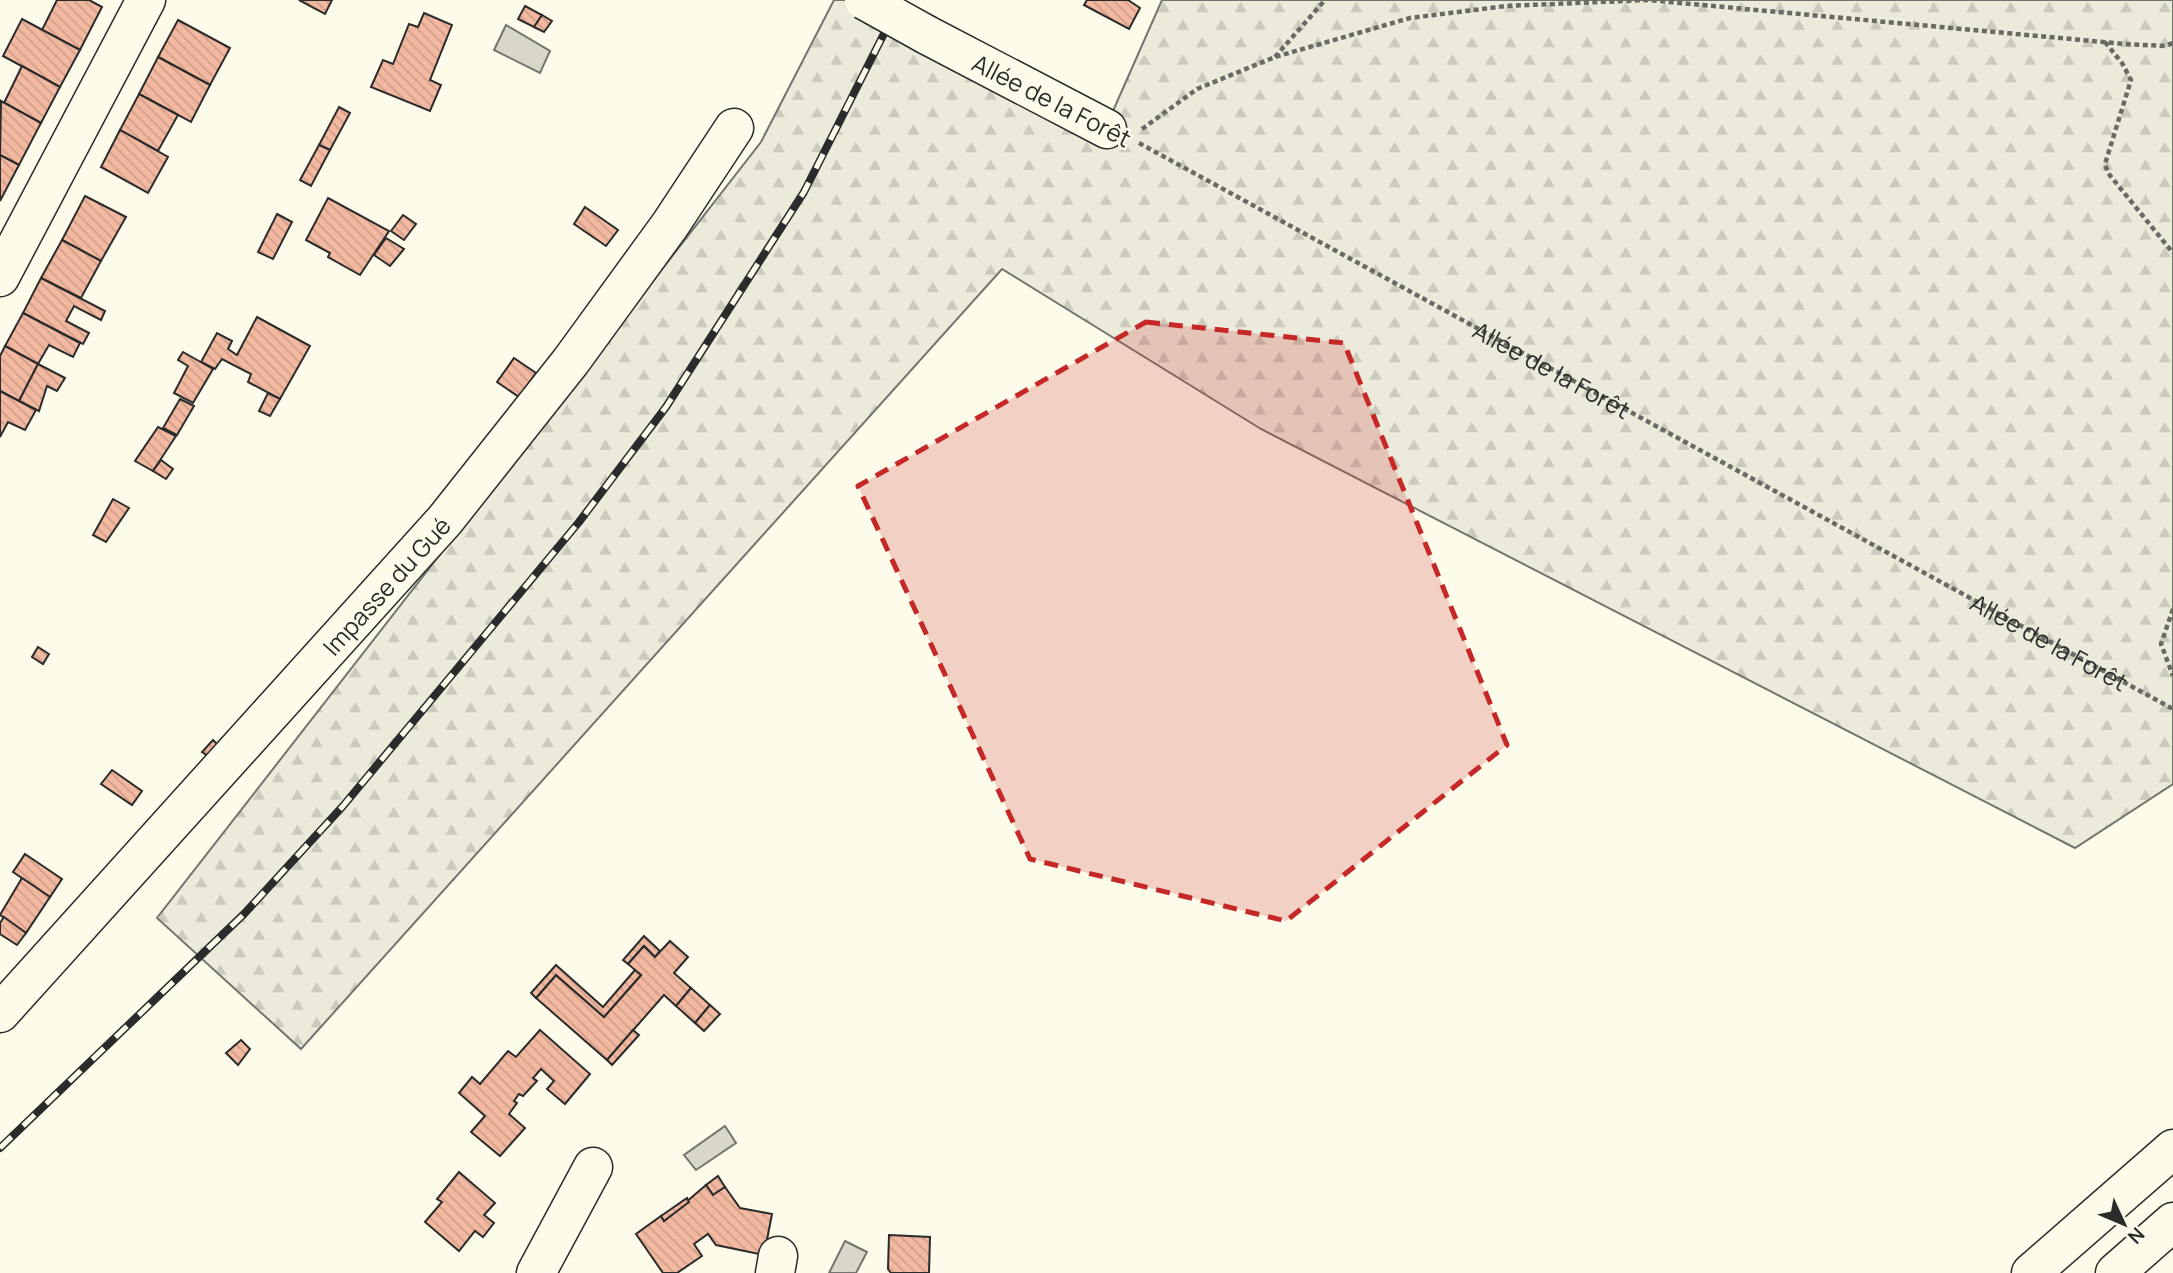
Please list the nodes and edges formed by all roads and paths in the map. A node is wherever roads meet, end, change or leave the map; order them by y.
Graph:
1 (146, 0) edge
2 (864, 0) edge
3 (1325, 0) edge
4 (2105, 42) junction
5 (2173, 43) edge
6 (1275, 57) junction
7 (734, 128) dead end
8 (1118, 133) junction
9 (2173, 253) edge
10 (0, 277) edge
11 (2173, 609) edge
12 (2173, 676) edge
13 (2173, 709) edge
14 (0, 1013) edge
15 (2173, 1149) edge
16 (593, 1167) dead end
17 (2173, 1222) edge
18 (536, 1273) edge
19 (2031, 1273) edge
20 (2115, 1273) edge

1 - 10 street
2 - 8 street, Allée de la Forêt, bridge
3 - 6 path
4 - 5 path
4 - 6 path
4 - 9 path
6 - 8 path
7 - 14 street, Impasse du Gué
8 - 13 path, Allée de la Forêt
11 - 12 path
15 - 19 street
16 - 18 street
17 - 20 street

